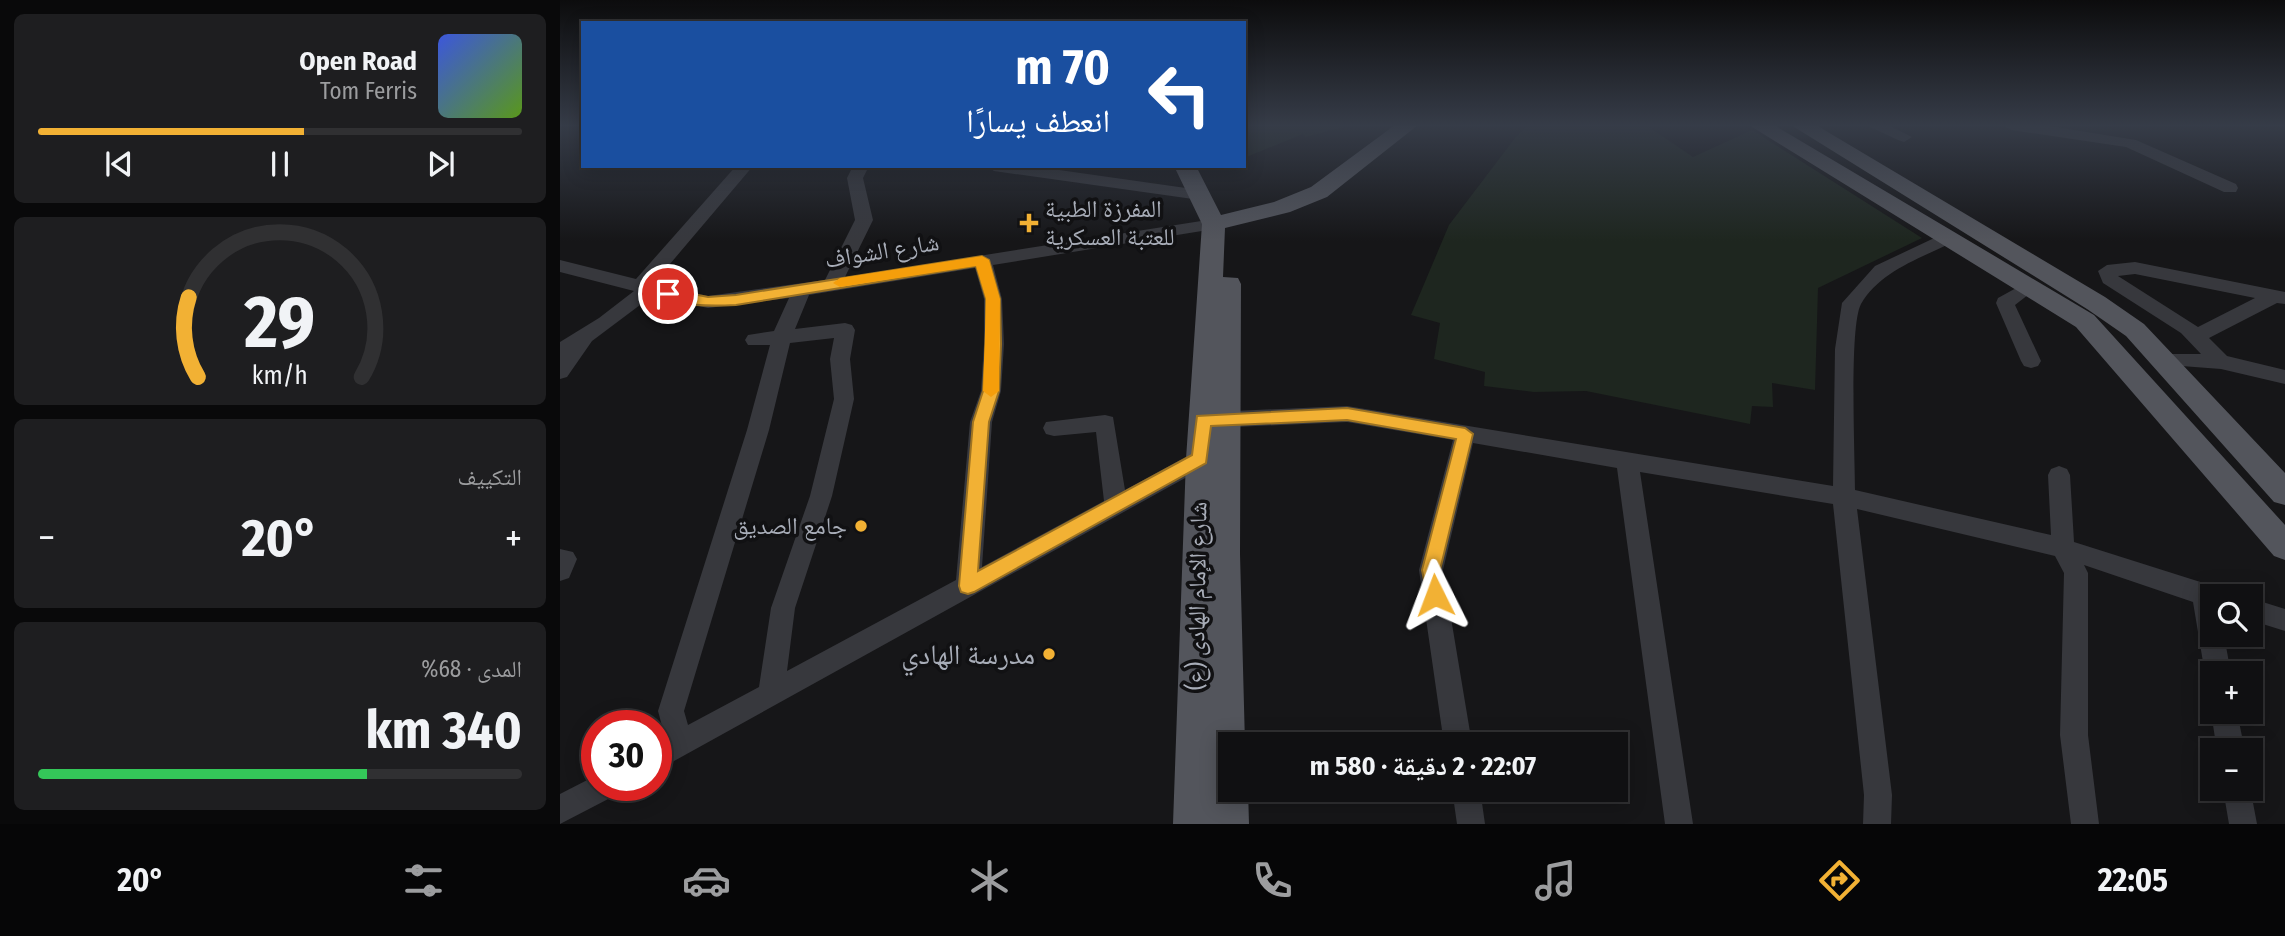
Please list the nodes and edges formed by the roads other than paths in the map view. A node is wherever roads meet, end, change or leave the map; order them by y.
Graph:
1 (1357, 163) edge
2 (1823, 163) edge
3 (1865, 163) edge
4 (2175, 163) edge
5 (743, 168) edge
6 (860, 168) edge
7 (1187, 168) edge
8 (1034, 169) edge
9 (1202, 181) edge
10 (2230, 188) dead end
11 (1223, 222) junction
12 (1947, 238) junction
13 (982, 260) junction
14 (560, 266) edge
15 (832, 284) junction
16 (2029, 287) junction
17 (644, 288) junction
18 (802, 289) junction
19 (2280, 297) edge
20 (2198, 335) junction
21 (782, 336) junction
22 (586, 337) junction
23 (755, 340) dead end
24 (560, 350) edge
25 (2162, 359) junction
26 (2031, 361) dead end
27 (2221, 362) junction
28 (560, 372) edge
29 (2285, 377) edge
30 (1214, 420) junction
31 (1054, 428) dead end
32 (1465, 434) junction
33 (1212, 458) junction
34 (1627, 460) junction
35 (2059, 475) dead end
36 (2285, 493) edge
37 (1844, 497) junction
38 (1116, 505) junction
39 (2285, 547) edge
40 (2063, 548) junction
41 (560, 559) edge
42 (560, 571) edge
43 (968, 586) junction
44 (2200, 592) edge
45 (2263, 613) edge
46 (2285, 620) edge
47 (771, 694) junction
48 (1456, 732) edge
49 (680, 744) junction
50 (672, 748) edge
51 (581, 799) edge
52 (2240, 801) edge
53 (1467, 802) edge
54 (560, 810) edge
55 (1192, 824) edge
56 (1230, 824) edge
57 (1471, 824) edge
58 (1679, 824) edge
59 (1877, 824) edge
60 (2085, 824) edge
61 (2244, 824) edge

1 - 11 main road
2 - 12 main road
3 - 25 main road
4 - 10 street
5 - 17 street
6 - 15 street
7 - 9 main road, شارع الإمام الهادی (ع)
8 - 9 street
9 - 11 main road, شارع الإمام الهادی (ع)
11 - 13 street, شارع الشواف
11 - 30 main road, شارع الإمام الهادی (ع)
12 - 16 main road
12 - 37 street
13 - 15 street, شارع الشواف
13 - 43 street
14 - 17 street, شارع الشواف
15 - 18 street, شارع الشواف
16 - 26 street
16 - 39 main road
17 - 18 street, شارع الشواف
17 - 22 street
18 - 21 street
19 - 20 street
19 - 20 street
20 - 27 street
21 - 23 street
21 - 47 street
21 - 49 street
22 - 24 street
22 - 28 street
25 - 27 street
25 - 36 main road
27 - 29 street
30 - 32 street
30 - 33 main road, شارع الإمام الهادی (ع)
31 - 38 street
32 - 34 street
32 - 48 street
33 - 38 street
33 - 55 main road, شارع الإمام الهادی (ع)
33 - 56 main road, شارع الإمام الهادی (ع)
34 - 37 street
34 - 58 street
35 - 40 street
37 - 40 street
37 - 59 street
38 - 43 street
40 - 44 street
40 - 60 street
41 - 42 street
43 - 47 street
45 - 46 street
47 - 49 street
49 - 50 street
51 - 54 street
52 - 61 street
53 - 57 street

